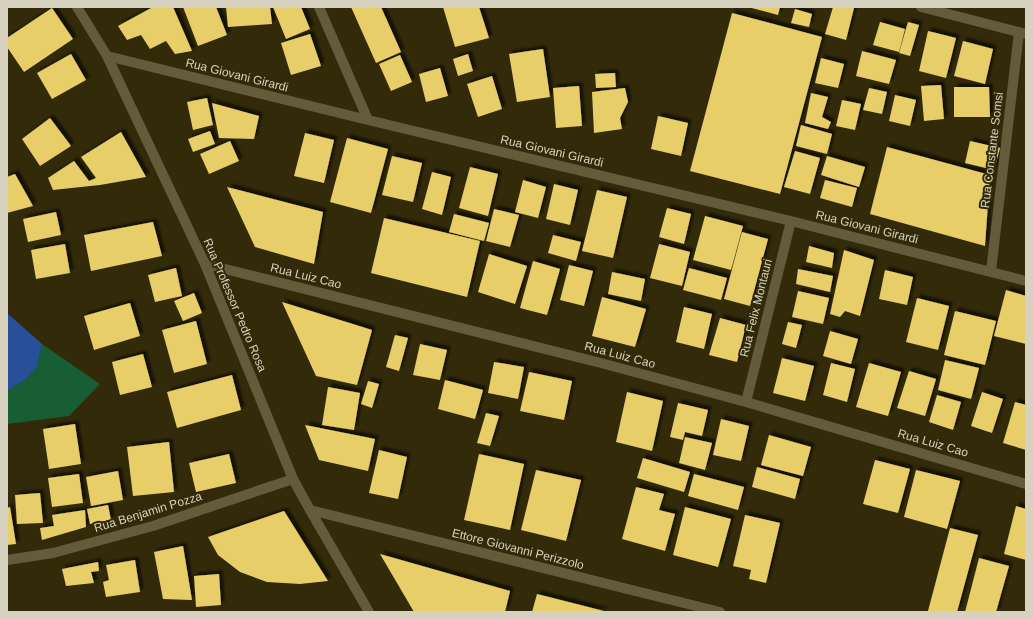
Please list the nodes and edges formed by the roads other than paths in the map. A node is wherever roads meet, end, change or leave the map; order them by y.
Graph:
1 (77, 7) edge
2 (319, 7) edge
3 (921, 7) edge
4 (1022, 33) edge
5 (107, 56) junction
6 (368, 120) junction
7 (791, 221) junction
8 (205, 264) junction
9 (991, 271) junction
10 (1026, 281) edge
11 (746, 402) junction
12 (293, 479) junction
13 (1026, 484) edge
14 (310, 510) junction
15 (7, 560) edge
16 (369, 612) edge
17 (720, 612) edge

1 - 5 street, Rua Professor Pedro Rosa
2 - 6 street
3 - 4 street
4 - 9 street, Rua Constante Somsi
5 - 6 street, Rua Giovani Girardi
5 - 8 street, Rua Professor Pedro Rosa
6 - 7 street, Rua Giovani Girardi
7 - 9 street, Rua Giovani Girardi
7 - 11 street, Rua Felix Montauri
8 - 11 street, Rua Luiz Cao
8 - 12 street, Rua Professor Pedro Rosa
9 - 10 street, Rua Giovani Girardi
11 - 13 street, Rua Luiz Cao
12 - 14 street, Rua Professor Pedro Rosa
12 - 15 street, Rua Benjamin Pozza
14 - 16 street, Rua Professor Pedro Rosa
14 - 17 street, Ettore Giovanni Perizzolo

